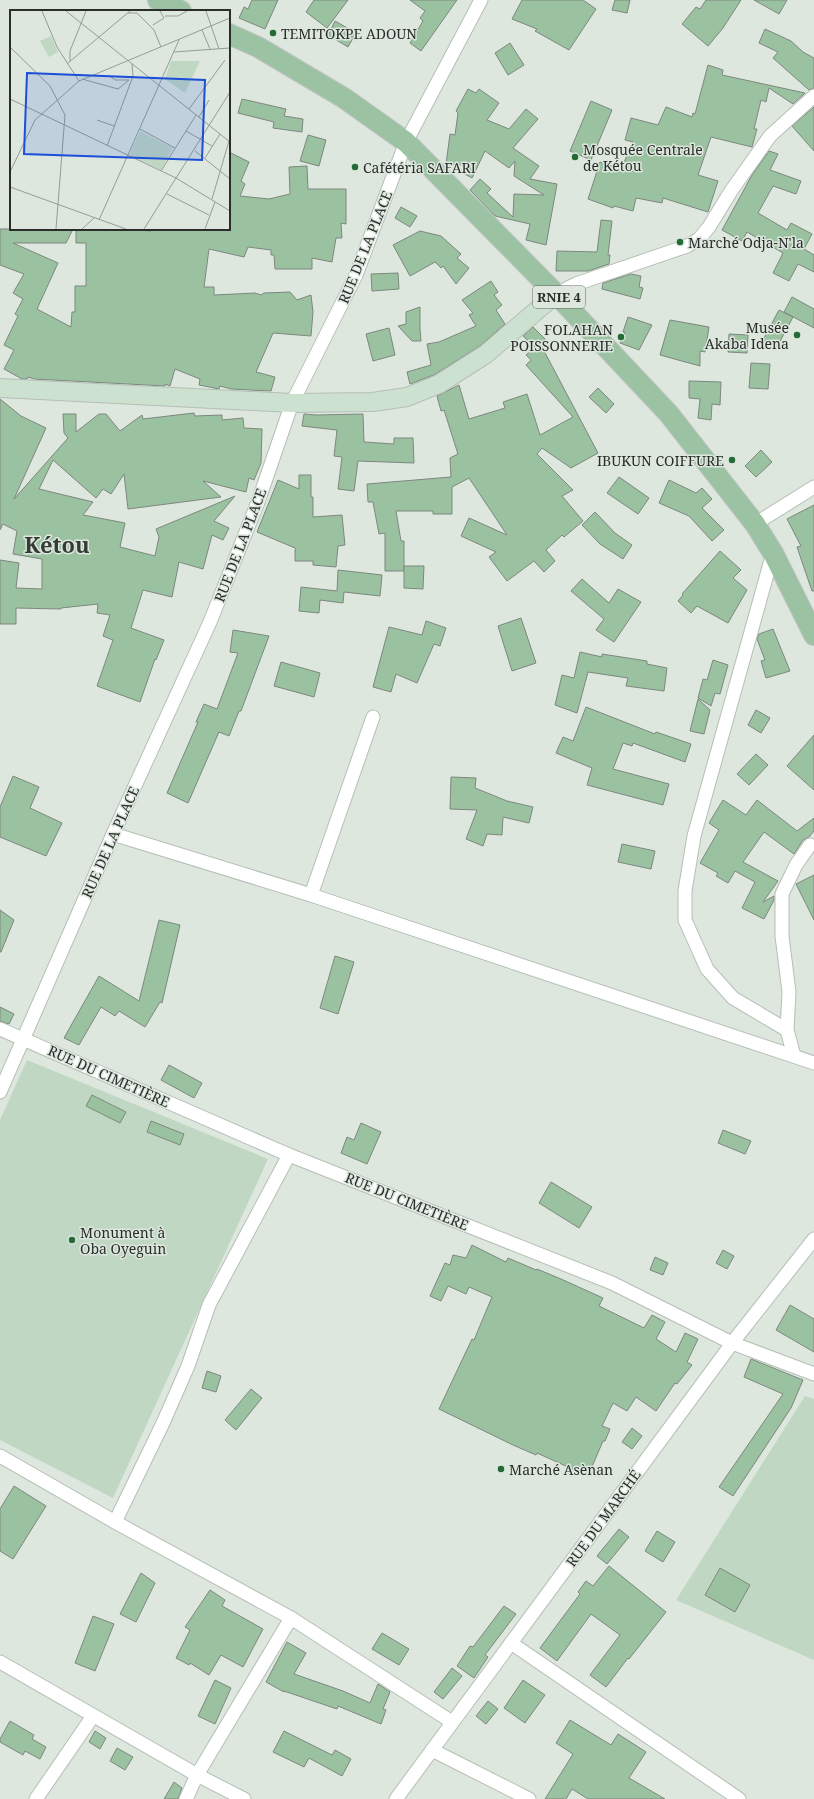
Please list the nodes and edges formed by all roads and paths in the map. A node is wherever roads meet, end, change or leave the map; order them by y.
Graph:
1 (158, 0) edge
2 (481, 0) edge
3 (179, 10) edge
4 (230, 34) edge
5 (814, 96) edge
6 (406, 142) junction
7 (556, 294) junction
8 (0, 388) edge
9 (292, 403) junction
10 (814, 487) edge
11 (755, 524) junction
12 (773, 553) junction
13 (814, 635) edge
14 (373, 717) dead end
15 (113, 834) junction
16 (810, 845) dead end
17 (311, 895) junction
18 (0, 1030) edge
19 (787, 1030) junction
20 (23, 1039) junction
21 (794, 1056) junction
22 (814, 1063) edge
23 (0, 1092) edge
24 (289, 1155) junction
25 (814, 1239) edge
26 (732, 1343) junction
27 (814, 1374) edge
28 (0, 1456) edge
29 (115, 1522) junction
30 (290, 1618) junction
31 (511, 1643) junction
32 (0, 1662) edge
33 (93, 1716) junction
34 (452, 1722) junction
35 (432, 1750) junction
36 (197, 1775) junction
37 (36, 1799) edge
38 (186, 1799) edge
39 (244, 1799) edge
40 (396, 1799) edge
41 (529, 1799) edge
42 (739, 1799) edge

1 - 3 main road
2 - 6 street, RUE DE LA PLACE
4 - 6 main road, RNIE 4
5 - 7 street
6 - 7 main road, RNIE 4
6 - 9 street, RUE DE LA PLACE
7 - 9 street
7 - 11 main road, RNIE 4
8 - 9 street
9 - 15 street, RUE DE LA PLACE
10 - 11 street
11 - 12 main road, RNIE 4
12 - 13 main road, RNIE 4
12 - 19 street
14 - 17 street
15 - 17 street
15 - 20 street, RUE DE LA PLACE
16 - 19 street
17 - 21 street
18 - 20 street, RUE DU CIMETIÈRE
19 - 21 street
20 - 23 street, RUE DE LA PLACE
20 - 24 street, RUE DU CIMETIÈRE
21 - 22 street
24 - 26 street, RUE DU CIMETIÈRE
24 - 29 street
25 - 26 street, RUE DU MARCHÉ
26 - 27 street, RUE DU CIMETIÈRE
26 - 31 street, RUE DU MARCHÉ
28 - 29 street
29 - 30 street
30 - 34 street
30 - 36 street
31 - 34 street, RUE DU MARCHÉ
31 - 42 street
32 - 33 street
33 - 36 street
33 - 37 street
34 - 35 street, RUE DU MARCHÉ
35 - 40 street, RUE DU MARCHÉ
35 - 41 street
36 - 38 street
36 - 39 street

